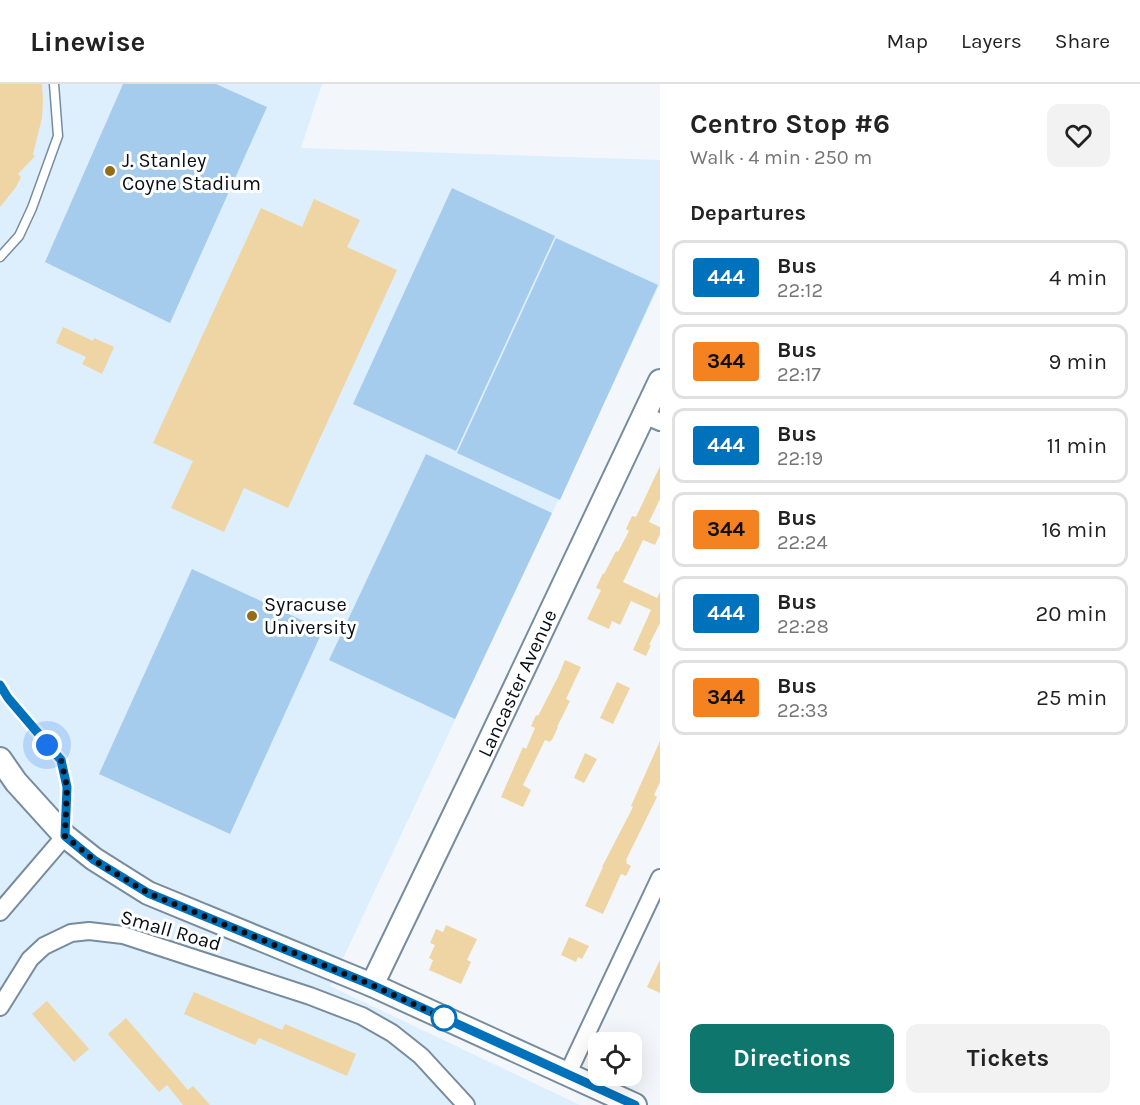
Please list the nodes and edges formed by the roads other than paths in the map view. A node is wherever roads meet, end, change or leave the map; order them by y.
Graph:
1 (54, 84) edge
2 (0, 257) edge
3 (659, 385) edge
4 (652, 418) edge
5 (0, 685) edge
6 (0, 759) edge
7 (65, 836) junction
8 (660, 878) edge
9 (0, 912) edge
10 (372, 985) junction
11 (0, 1007) edge
12 (568, 1074) junction
13 (466, 1105) edge
14 (635, 1105) edge

1 - 2 lane
3 - 4 street, Lancaster Avenue
4 - 10 street, Lancaster Avenue
5 - 7 lane
6 - 7 street
7 - 9 street
7 - 10 street
8 - 12 street
10 - 12 street
11 - 13 street, Small Road
12 - 14 street

